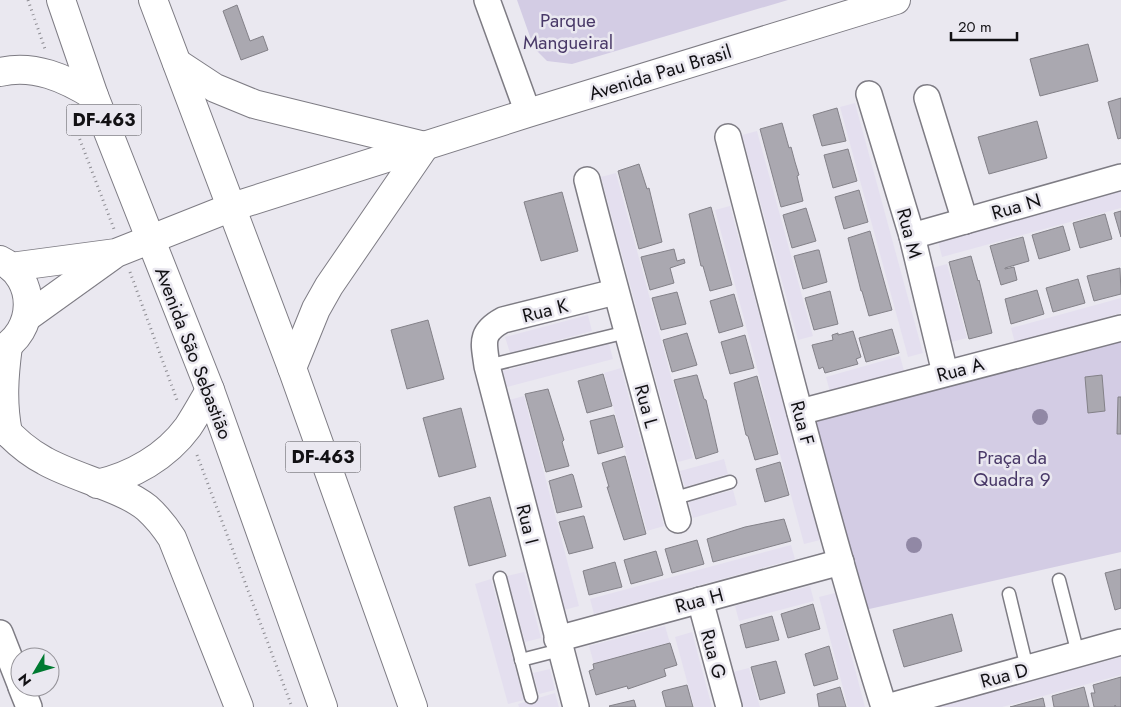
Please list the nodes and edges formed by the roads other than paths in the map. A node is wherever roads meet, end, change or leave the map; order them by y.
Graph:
1 (61, 0) edge
2 (153, 0) edge
3 (487, 0) edge
4 (896, 0) edge
5 (177, 63) junction
6 (0, 72) edge
7 (869, 94) dead end
8 (94, 96) junction
9 (927, 98) dead end
10 (528, 113) junction
11 (728, 138) dead end
12 (425, 146) junction
13 (1121, 177) edge
14 (587, 180) dead end
15 (232, 207) junction
16 (965, 221) junction
17 (912, 236) junction
18 (151, 239) junction
19 (119, 252) junction
20 (5, 264) edge
21 (615, 292) junction
22 (27, 316) junction
23 (1121, 328) edge
24 (628, 332) junction
25 (484, 341) joint
26 (4, 348) edge
27 (487, 366) junction
28 (292, 368) junction
29 (945, 373) junction
30 (210, 390) junction
31 (800, 412) junction
32 (4, 428) edge
33 (730, 482) dead end
34 (97, 484) junction
35 (675, 509) joint
36 (842, 562) junction
37 (500, 578) dead end
38 (1059, 580) dead end
39 (1009, 594) dead end
40 (700, 600) junction
41 (0, 633) edge
42 (1121, 642) edge
43 (559, 644) junction
44 (1078, 654) junction
45 (10, 658) edge
46 (522, 660) junction
47 (1027, 668) junction
48 (531, 697) dead end
49 (239, 707) edge
50 (323, 707) edge
51 (413, 707) edge
52 (576, 707) edge
53 (729, 707) edge
54 (885, 707) edge

1 - 8 main road, Avenida São Sebastião / DF-463
2 - 5 main road, DF-463
3 - 10 street
4 - 10 main road, Avenida Pau Brasil
5 - 12 main road
5 - 15 main road, DF-463
6 - 8 main road
7 - 17 street, Rua M
8 - 18 main road, Avenida São Sebastião / DF-463
9 - 16 street
10 - 12 main road, Avenida Pau Brasil
11 - 31 street, Rua F
12 - 15 main road, Avenida Pau Brasil
12 - 28 main road
13 - 16 street, Rua N
14 - 21 street, Rua L
15 - 18 main road, Avenida Pau Brasil
15 - 28 main road, DF-463
16 - 17 street, Rua N
17 - 29 street, Rua M
18 - 19 main road, Avenida Pau Brasil
18 - 30 main road, Avenida São Sebastião / DF-463
19 - 20 main road
19 - 22 main road
20 - 22 main road
21 - 24 street, Rua L
21 - 25 street, Rua K
22 - 26 main road
23 - 29 street, Rua A
24 - 27 lane
24 - 35 street, Rua L
25 - 27 street, Rua I
26 - 32 main road
27 - 43 street, Rua I
28 - 51 main road, DF-463
29 - 31 street, Rua A
30 - 34 main road
30 - 50 main road, Avenida São Sebastião / DF-463
31 - 36 street, Rua F
32 - 34 main road
33 - 35 lane
34 - 49 main road
36 - 40 street, Rua H
36 - 54 street, Rua F
37 - 46 lane
38 - 44 lane
39 - 47 lane
40 - 43 street, Rua H
40 - 53 street, Rua G
41 - 45 street
42 - 44 street, Rua D
43 - 46 lane
43 - 52 street, Rua I
44 - 47 street, Rua D
46 - 48 lane
47 - 54 street, Rua D

